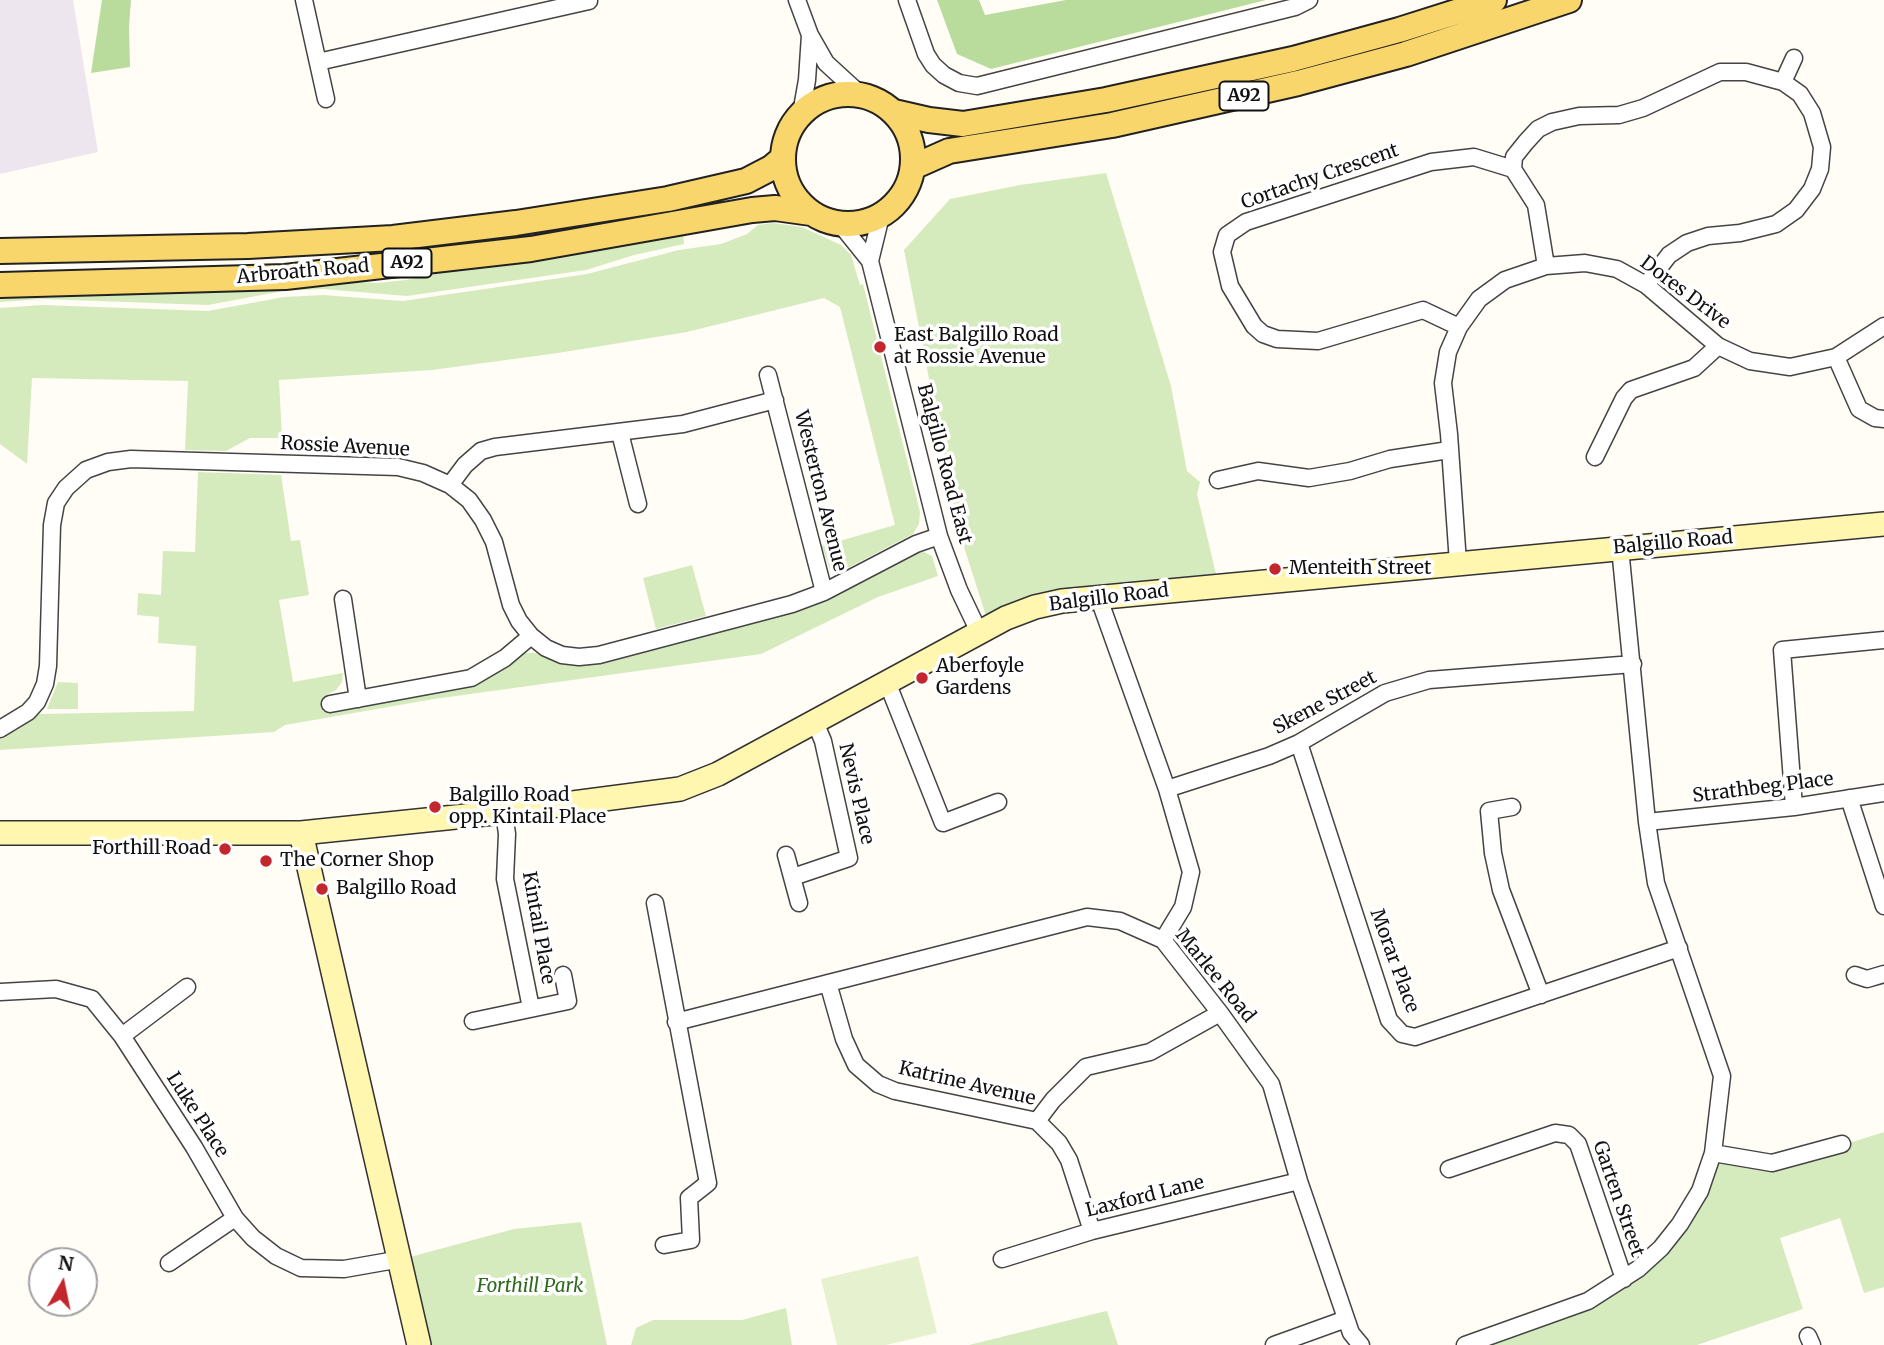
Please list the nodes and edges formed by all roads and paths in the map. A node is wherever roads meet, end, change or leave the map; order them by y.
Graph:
1 (304, 0) edge
2 (797, 0) edge
3 (907, 0) edge
4 (1309, 0) edge
5 (1494, 0) edge
6 (1569, 0) edge
7 (589, 1) edge
8 (515, 8) edge
9 (810, 35) junction
10 (1794, 58) dead end
11 (318, 62) junction
12 (1783, 82) junction
13 (861, 95) junction
14 (326, 99) dead end
15 (894, 112) junction
16 (801, 114) junction
17 (783, 158) junction
18 (914, 167) junction
19 (1513, 169) junction
20 (811, 214) junction
21 (881, 216) junction
22 (841, 225) junction
23 (0, 251) edge
24 (870, 261) junction
25 (1546, 266) junction
26 (0, 285) edge
27 (1646, 285) junction
28 (1884, 326) edge
29 (1459, 327) junction
30 (1718, 346) junction
31 (1836, 357) junction
32 (768, 375) dead end
33 (775, 400) junction
34 (1884, 419) edge
35 (620, 433) junction
36 (1449, 450) junction
37 (1595, 457) dead end
38 (1218, 480) dead end
39 (450, 485) junction
40 (638, 504) dead end
41 (1884, 524) edge
42 (939, 536) junction
43 (1620, 548) junction
44 (1458, 563) junction
45 (824, 592) junction
46 (1098, 596) junction
47 (343, 599) dead end
48 (979, 632) junction
49 (531, 636) junction
50 (1884, 640) edge
51 (1633, 664) junction
52 (887, 682) junction
53 (358, 699) junction
54 (330, 704) dead end
55 (815, 722) junction
56 (0, 729) edge
57 (1299, 743) junction
58 (1167, 789) junction
59 (1884, 793) edge
60 (1849, 798) junction
61 (998, 802) dead end
62 (1512, 807) dead end
63 (1794, 807) junction
64 (504, 813) junction
65 (1647, 822) junction
66 (0, 832) edge
67 (301, 833) junction
68 (786, 855) dead end
69 (793, 877) junction
70 (655, 903) dead end
71 (799, 903) dead end
72 (1884, 906) edge
73 (1163, 940) junction
74 (1679, 948) junction
75 (1884, 974) edge
76 (563, 975) dead end
77 (1855, 975) dead end
78 (828, 983) junction
79 (187, 986) dead end
80 (0, 992) edge
81 (1541, 995) junction
82 (531, 1008) junction
83 (1220, 1013) junction
84 (473, 1021) dead end
85 (676, 1022) junction
86 (122, 1036) junction
87 (1037, 1121) junction
88 (1842, 1144) dead end
89 (1713, 1153) junction
90 (1450, 1169) dead end
91 (1299, 1181) junction
92 (235, 1218) junction
93 (1092, 1231) junction
94 (664, 1245) dead end
95 (401, 1259) junction
96 (1002, 1259) dead end
97 (169, 1263) dead end
98 (1624, 1279) junction
99 (1346, 1320) junction
100 (419, 1345) edge
101 (1274, 1345) edge
102 (1361, 1345) edge
103 (1465, 1345) edge

1 - 11 street
2 - 9 street
3 - 4 street
5 - 15 main road, A92
6 - 18 main road, A92
7 - 8 street
8 - 11 street
9 - 13 street
9 - 16 street
10 - 12 street
11 - 14 street
12 - 19 street
12 - 27 street
13 - 15 main road, A92
13 - 16 main road
15 - 18 main road
16 - 17 main road
17 - 20 main road
17 - 23 main road, Arbroath Road / A92
18 - 21 main road
19 - 25 street
19 - 29 street, Cortachy Crescent
20 - 22 main road, A92
20 - 26 main road, Arbroath Road / A92
21 - 22 main road
21 - 24 street, Balgillo Road East
22 - 24 street, Balgillo Road East
24 - 42 street, Balgillo Road East
25 - 27 street, Dores Drive
25 - 29 street, Dores Drive
27 - 30 street, Dores Drive
28 - 31 street, Dores Drive
29 - 36 street, Dores Drive
30 - 31 street, Dores Drive
30 - 37 street
31 - 34 street
32 - 33 street, Westerton Avenue
33 - 35 street, Westerton Avenue
33 - 45 street, Westerton Avenue
35 - 39 street, Westerton Avenue
35 - 40 street
36 - 38 street
36 - 44 street, Dores Drive
39 - 49 street, Rossie Avenue
39 - 56 street, Rossie Avenue
41 - 43 street, Balgillo Road
42 - 45 street, Rossie Avenue
42 - 48 street, Balgillo Road East
43 - 44 street, Balgillo Road
43 - 51 street
44 - 46 street, Balgillo Road
45 - 49 street, Rossie Avenue
46 - 48 street, Balgillo Road
46 - 58 street
47 - 53 street
48 - 52 street, Balgillo Road
49 - 53 street
50 - 63 street
51 - 57 street, Skene Street
51 - 65 street
52 - 55 street, Balgillo Road
52 - 61 street
53 - 54 street
55 - 64 street, Balgillo Road
55 - 69 street, Nevis Place
57 - 58 street, Skene Street
57 - 81 street, Morar Place
58 - 73 street
59 - 60 street, Strathbeg Place
60 - 63 street, Strathbeg Place
60 - 72 street
62 - 81 street
63 - 65 street, Strathbeg Place
64 - 67 street, Balgillo Road
64 - 82 street, Kintail Place
65 - 74 street
66 - 67 street, Balgillo Road
67 - 95 street
68 - 69 street
69 - 71 street
70 - 85 street
73 - 78 street, Marlee Road
73 - 83 street, Marlee Road
74 - 81 street, Morar Place
74 - 89 street
75 - 77 street
76 - 82 street, Kintail Place
78 - 85 street, Marlee Road
78 - 87 street, Katrine Avenue
79 - 86 street
80 - 86 street, Luke Place
82 - 84 street, Kintail Place
83 - 87 street
83 - 91 street, Marlee Road
85 - 94 street
86 - 92 street, Luke Place
87 - 93 street, Katrine Avenue
88 - 89 street
89 - 98 street
90 - 98 street, Garten Street
91 - 93 street, Laxford Lane
91 - 99 street, Marlee Road
92 - 95 street, Luke Place
92 - 97 street
93 - 96 street, Laxford Lane
95 - 100 street
98 - 103 street
99 - 101 street
99 - 102 street, Marlee Road

